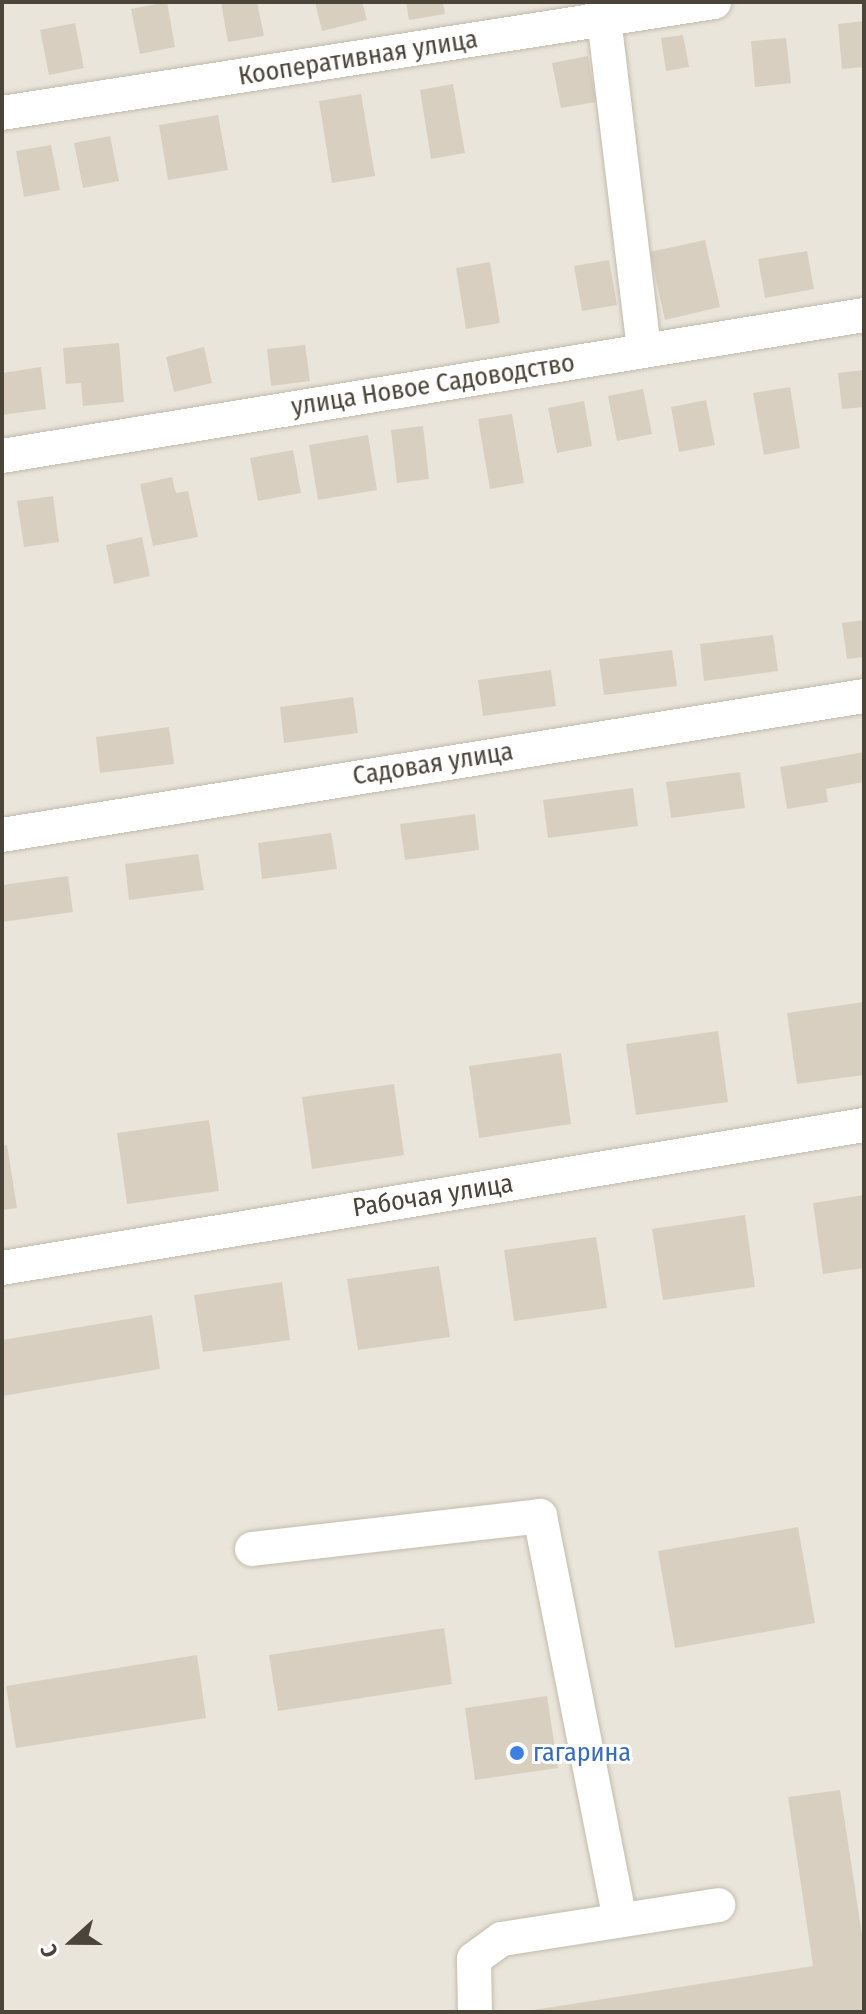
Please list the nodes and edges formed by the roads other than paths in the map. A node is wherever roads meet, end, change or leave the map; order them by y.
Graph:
1 (714, 2) edge
2 (603, 11) edge
3 (2, 113) edge
4 (864, 315) edge
5 (644, 350) junction
6 (2, 456) edge
7 (864, 696) edge
8 (2, 835) edge
9 (864, 1125) edge
10 (2, 1268) edge
11 (252, 1549) dead end
12 (718, 1905) dead end
13 (620, 1920) junction
14 (475, 2012) edge

1 - 2 street, Кооперативная улица
2 - 3 street, Кооперативная улица
2 - 5 street
4 - 5 street, улица Новое Садоводство
5 - 6 street, улица Новое Садоводство
7 - 8 street, Садовая улица
9 - 10 street, Рабочая улица
11 - 13 street
12 - 13 street
13 - 14 street

